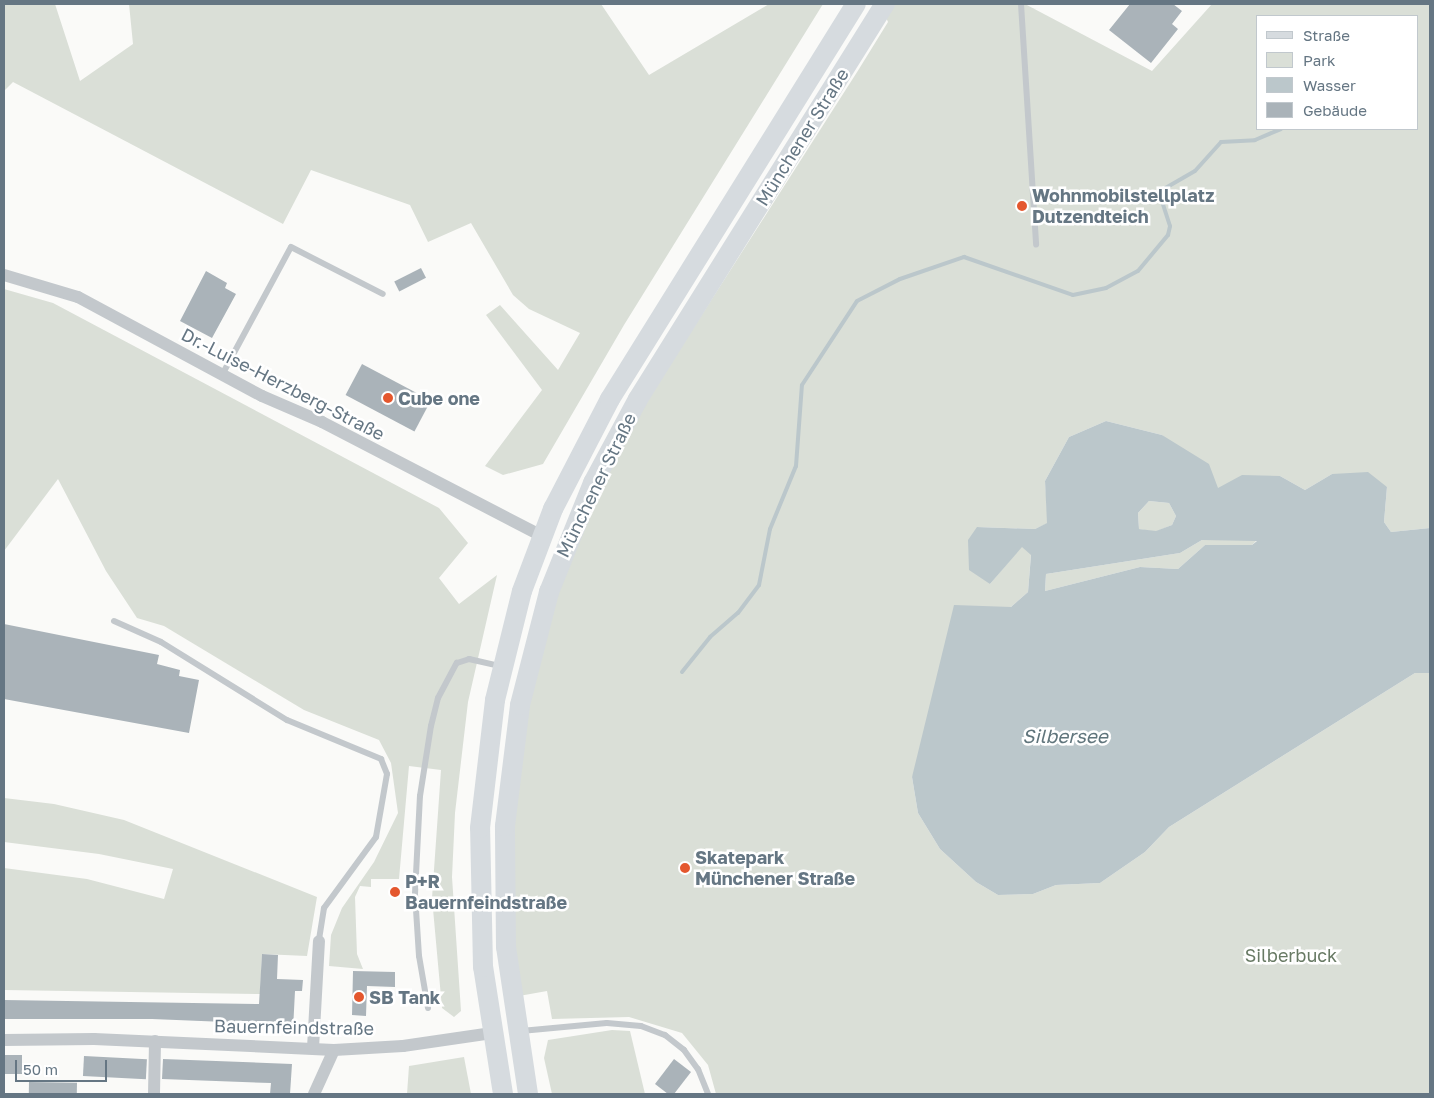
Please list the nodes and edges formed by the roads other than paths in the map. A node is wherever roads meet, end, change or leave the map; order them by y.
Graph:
1 (856, 4) edge
2 (895, 4) edge
3 (1021, 4) edge
4 (882, 10) edge
5 (1036, 245) dead end
6 (4, 275) edge
7 (383, 294) dead end
8 (222, 375) junction
9 (542, 536) junction
10 (564, 549) junction
11 (114, 621) dead end
12 (502, 667) junction
13 (479, 910) junction
14 (505, 920) junction
15 (319, 942) joint
16 (428, 1008) dead end
17 (517, 1032) junction
18 (492, 1033) junction
19 (4, 1040) edge
20 (155, 1041) junction
21 (313, 1048) junction
22 (334, 1050) junction
23 (154, 1094) edge
24 (314, 1094) edge
25 (503, 1094) edge
26 (528, 1094) edge
27 (708, 1094) edge

1 - 9 main road, Münchener Straße
2 - 4 street
3 - 5 lane
4 - 10 main road, Münchener Straße
6 - 8 street, Dr.-Luise-Herzberg-Straße
7 - 8 lane
8 - 9 street, Dr.-Luise-Herzberg-Straße
9 - 10 main road
9 - 12 main road, Münchener Straße
10 - 14 main road, Münchener Straße
11 - 15 lane
12 - 13 main road, Münchener Straße
12 - 16 lane
13 - 14 main road
13 - 18 main road, Münchener Straße
14 - 17 main road, Münchener Straße
15 - 21 street
17 - 18 main road
17 - 26 main road, Münchener Straße
17 - 27 lane
18 - 22 street, Bauernfeindstraße
18 - 25 main road, Münchener Straße
19 - 20 street, Bauernfeindstraße
20 - 21 street, Bauernfeindstraße
20 - 23 street
21 - 22 street, Bauernfeindstraße
22 - 24 street

